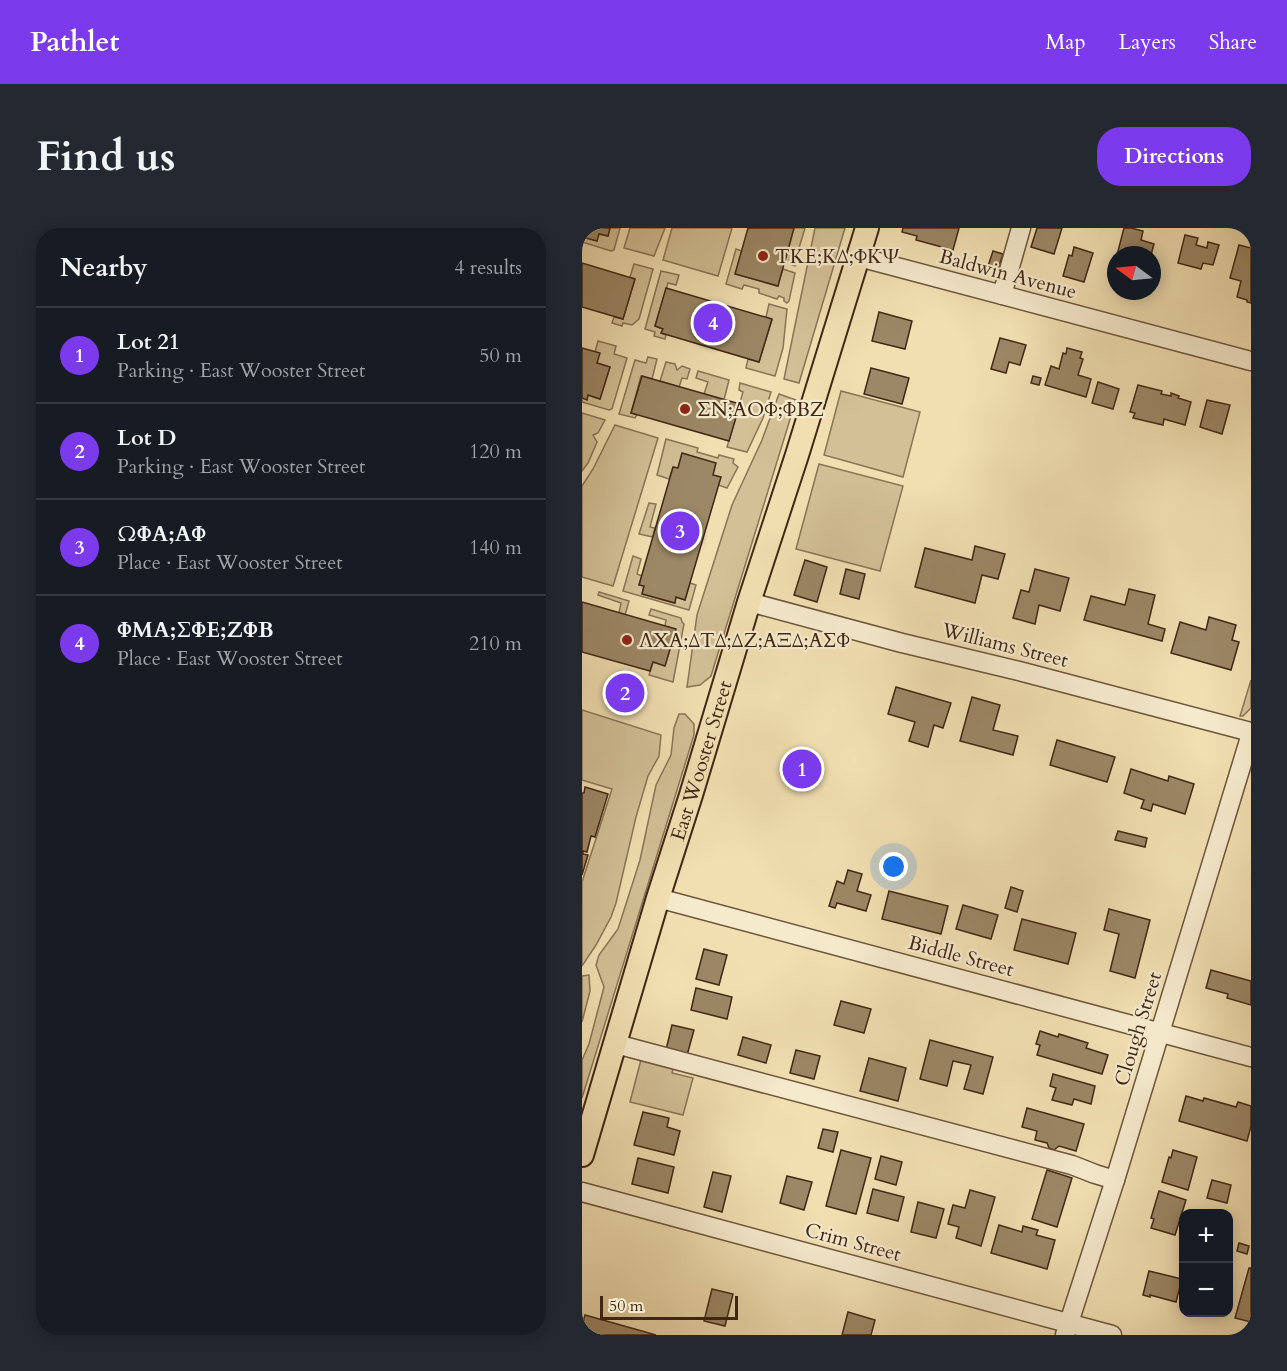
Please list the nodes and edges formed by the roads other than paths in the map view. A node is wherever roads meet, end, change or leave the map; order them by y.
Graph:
1 (867, 228) edge
2 (1021, 228) edge
3 (859, 257) junction
4 (1002, 296) junction
5 (1251, 361) edge
6 (749, 602) junction
7 (1251, 733) edge
8 (658, 898) junction
9 (1160, 1034) junction
10 (616, 1044) junction
11 (1251, 1057) edge
12 (582, 1155) edge
13 (1115, 1180) junction
14 (582, 1192) edge
15 (1067, 1329) edge
16 (1112, 1335) edge

1 - 3 main road, East Wooster Street
2 - 4 street
3 - 4 street, Baldwin Avenue
3 - 6 main road, East Wooster Street
4 - 5 street, Baldwin Avenue
6 - 7 street, Williams Street
6 - 8 main road, East Wooster Street
7 - 9 street, Clough Street
8 - 9 street, Biddle Street
8 - 10 main road, East Wooster Street
9 - 11 street, Biddle Street
9 - 13 street, Clough Street
10 - 12 main road, East Wooster Street
10 - 13 street
13 - 15 street, Clough Street
14 - 15 street, Crim Street
15 - 16 street, Crim Street

